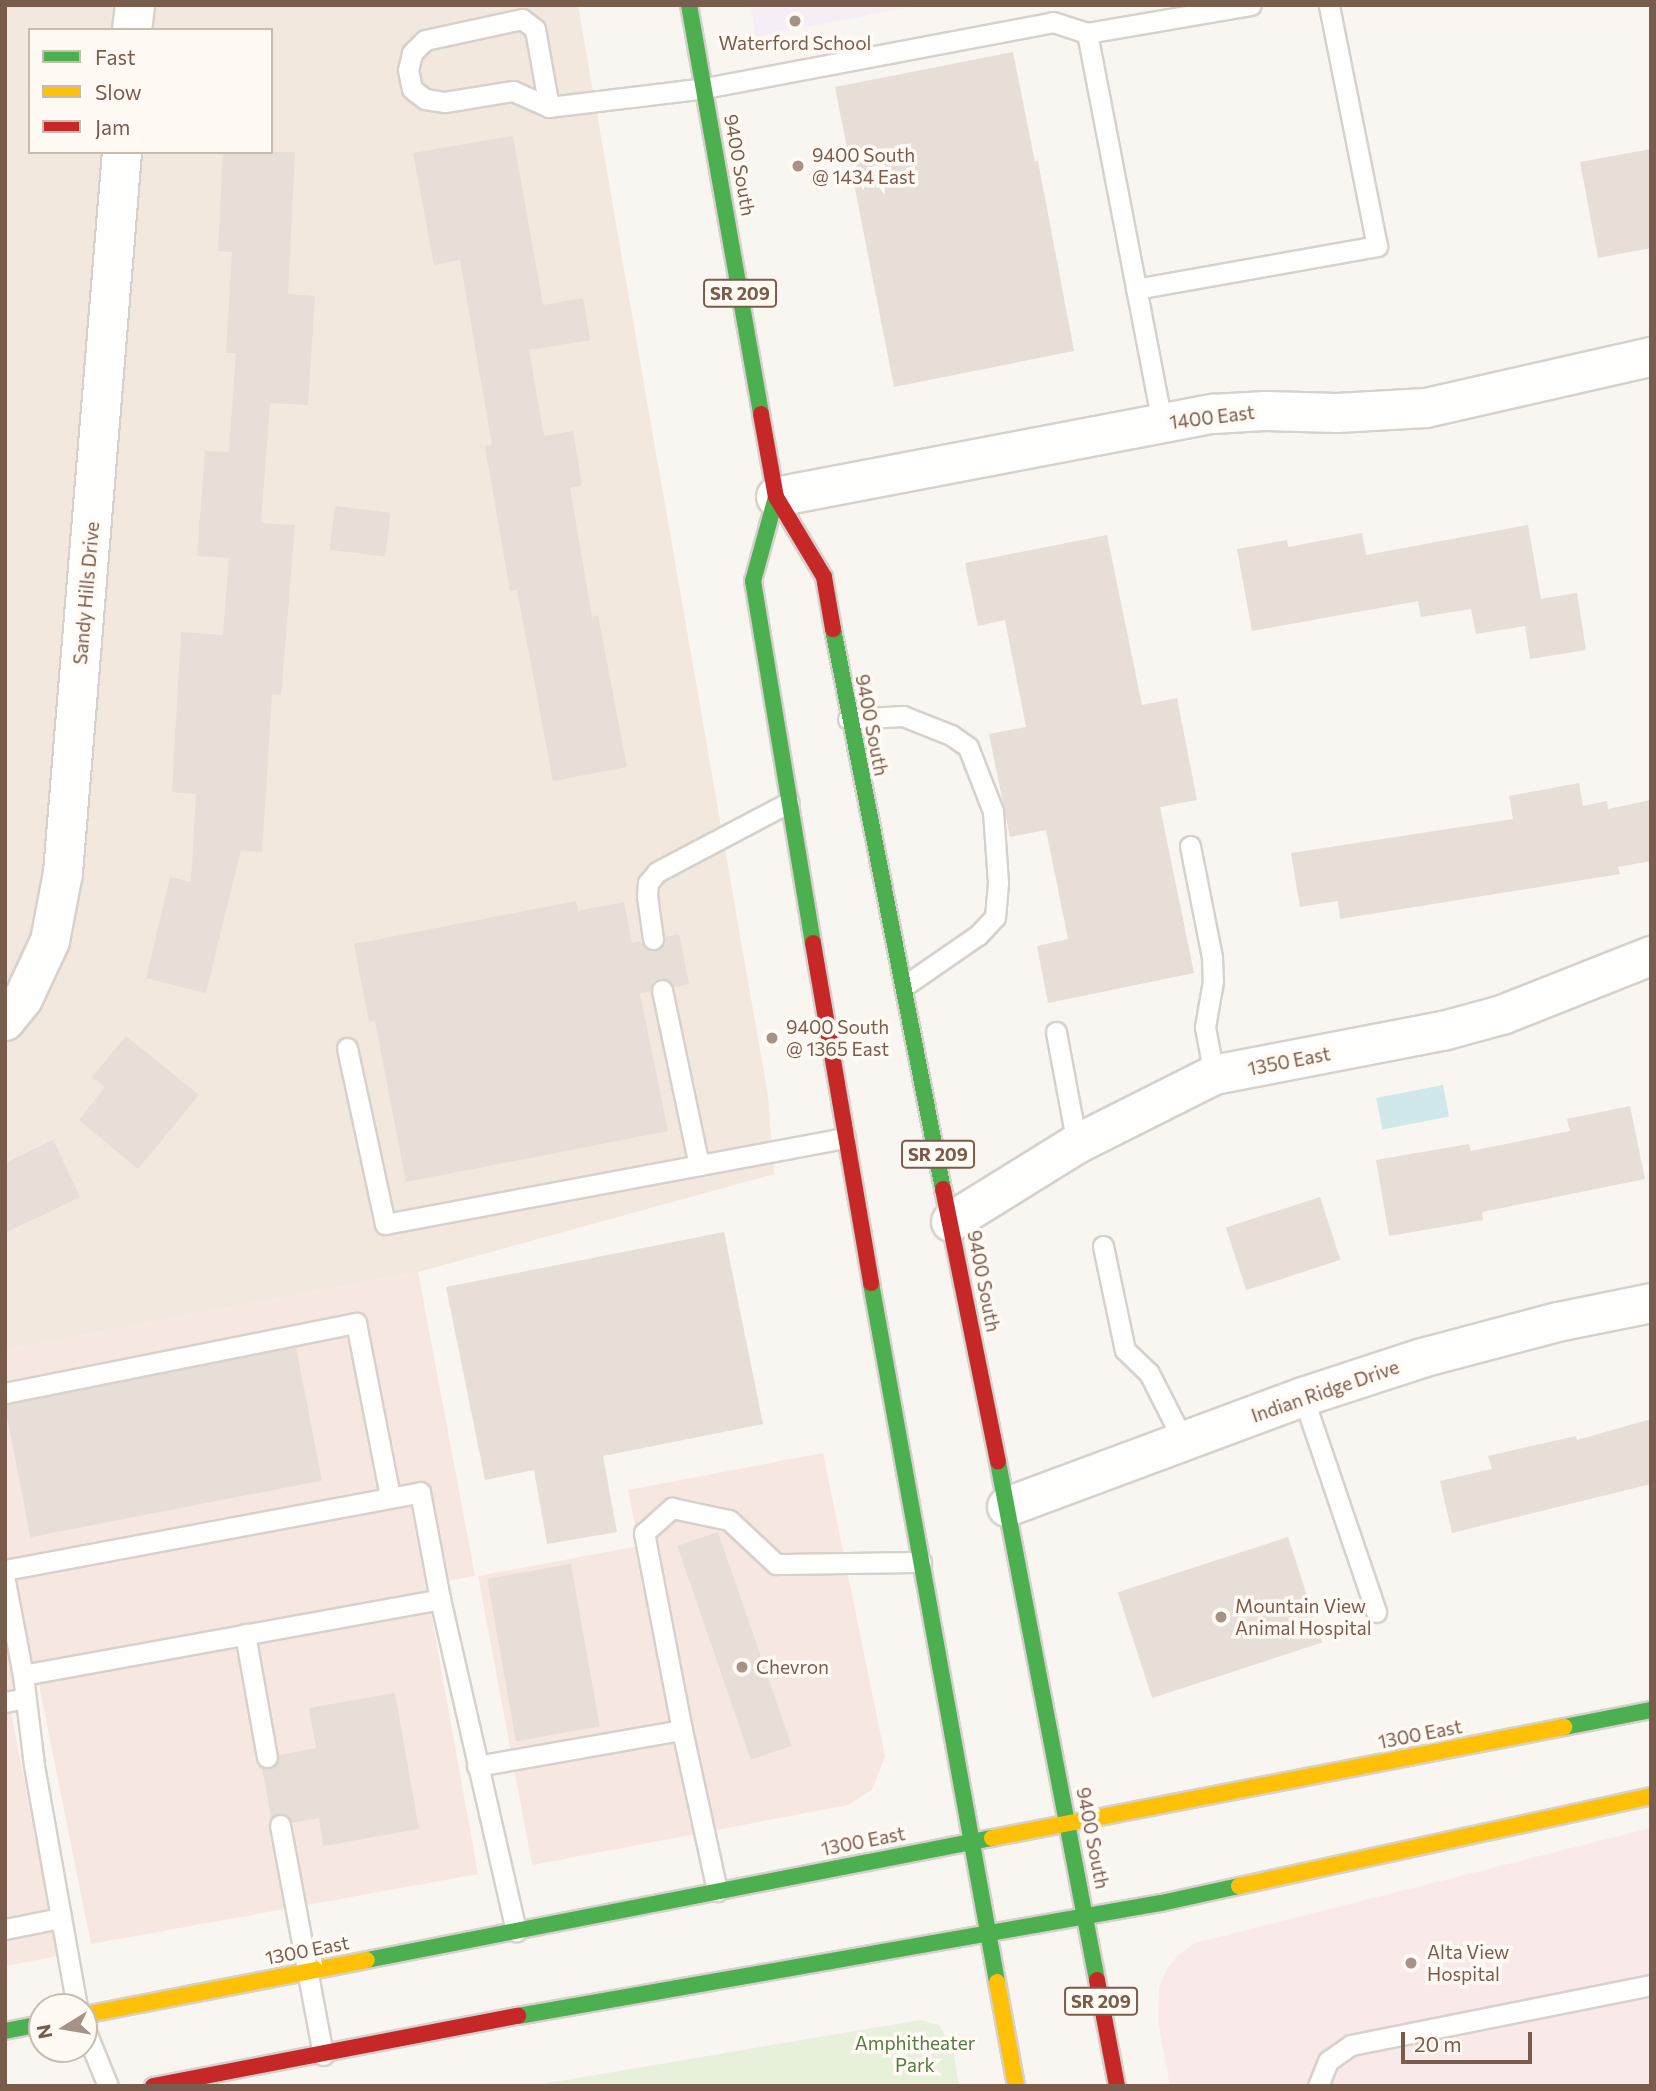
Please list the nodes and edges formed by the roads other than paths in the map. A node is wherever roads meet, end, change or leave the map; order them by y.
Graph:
1 (135, 5) edge
2 (689, 5) edge
3 (1251, 5) edge
4 (1329, 5) edge
5 (132, 28) edge
6 (1087, 33) junction
7 (705, 88) junction
8 (549, 107) junction
9 (122, 154) edge
10 (1136, 289) junction
11 (1651, 358) edge
12 (1162, 422) junction
13 (776, 497) junction
14 (848, 719) junction
15 (789, 802) junction
16 (1190, 846) dead end
17 (653, 939) dead end
18 (1651, 956) edge
19 (904, 986) junction
20 (662, 990) dead end
21 (5, 1021) edge
22 (1056, 1032) dead end
23 (347, 1048) dead end
24 (1214, 1075) junction
25 (845, 1138) junction
26 (1077, 1144) junction
27 (699, 1165) junction
28 (951, 1222) junction
29 (1102, 1246) dead end
30 (1651, 1303) edge
31 (5, 1393) edge
32 (1303, 1397) junction
33 (1183, 1440) junction
34 (390, 1497) junction
35 (1007, 1507) junction
36 (921, 1562) junction
37 (5, 1570) edge
38 (5, 1581) edge
39 (440, 1599) junction
40 (1376, 1612) dead end
41 (245, 1634) junction
42 (19, 1685) edge
43 (5, 1702) edge
44 (1651, 1710) edge
45 (682, 1730) junction
46 (267, 1757) dead end
47 (477, 1766) junction
48 (1651, 1796) edge
49 (1068, 1823) junction
50 (280, 1825) dead end
51 (972, 1842) junction
52 (717, 1891) junction
53 (1086, 1915) junction
54 (60, 1918) junction
55 (5, 1929) edge
56 (516, 1931) junction
57 (989, 1933) junction
58 (308, 1971) junction
59 (1651, 1985) edge
60 (74, 1993) edge
61 (98, 2012) edge
62 (28, 2027) edge
63 (5, 2031) edge
64 (323, 2055) junction
65 (98, 2061) edge
66 (108, 2086) edge
67 (153, 2086) edge
68 (1016, 2086) edge
69 (1117, 2086) edge
70 (1318, 2086) edge

1 - 5 street
2 - 7 main road, 9400 South / SR 209
3 - 6 lane
4 - 10 lane
6 - 7 lane
6 - 10 lane
7 - 8 lane
7 - 13 main road, 9400 South / SR 209
8 - 8 lane
9 - 21 street, Sandy Hills Drive
10 - 12 lane
11 - 12 street, 1400 East
12 - 13 street, 1400 East
13 - 14 main road, 9400 South / SR 209
13 - 15 main road, 9400 South / SR 209
14 - 19 main road, 9400 South / SR 209
14 - 19 lane
15 - 17 lane
15 - 25 main road, 9400 South / SR 209
16 - 24 lane
18 - 24 street, 1350 East
19 - 28 main road, 9400 South / SR 209
20 - 27 lane
22 - 26 lane
23 - 27 lane
24 - 26 street, 1350 East
25 - 27 lane
25 - 36 main road, 9400 South / SR 209
26 - 28 street, 1350 East
28 - 35 main road, 9400 South / SR 209
29 - 33 lane
30 - 32 street, Indian Ridge Drive
31 - 34 lane
32 - 33 street, Indian Ridge Drive
32 - 40 lane
33 - 35 street, Indian Ridge Drive
34 - 37 lane
34 - 39 lane
35 - 49 main road, 9400 South / SR 209
36 - 45 lane
36 - 51 main road, 9400 South / SR 209
38 - 42 lane
39 - 41 lane
39 - 47 lane
41 - 42 lane
41 - 46 lane
42 - 43 lane
42 - 54 lane
44 - 49 main road, 1300 East
45 - 47 lane
45 - 52 lane
47 - 56 lane
48 - 53 main road
49 - 51 main road, 1300 East
49 - 53 main road, 9400 South / SR 209
50 - 58 lane
51 - 52 main road, 1300 East
51 - 57 main road, 9400 South / SR 209
52 - 56 main road, 1300 East
53 - 57 main road
53 - 69 main road, 9400 South / SR 209
54 - 55 lane
54 - 60 lane
56 - 58 main road, 1300 East
57 - 64 main road
57 - 68 main road, 9400 South / SR 209
58 - 61 main road, 1300 East
58 - 64 lane
59 - 70 lane
62 - 63 main road
64 - 67 main road
65 - 66 lane

